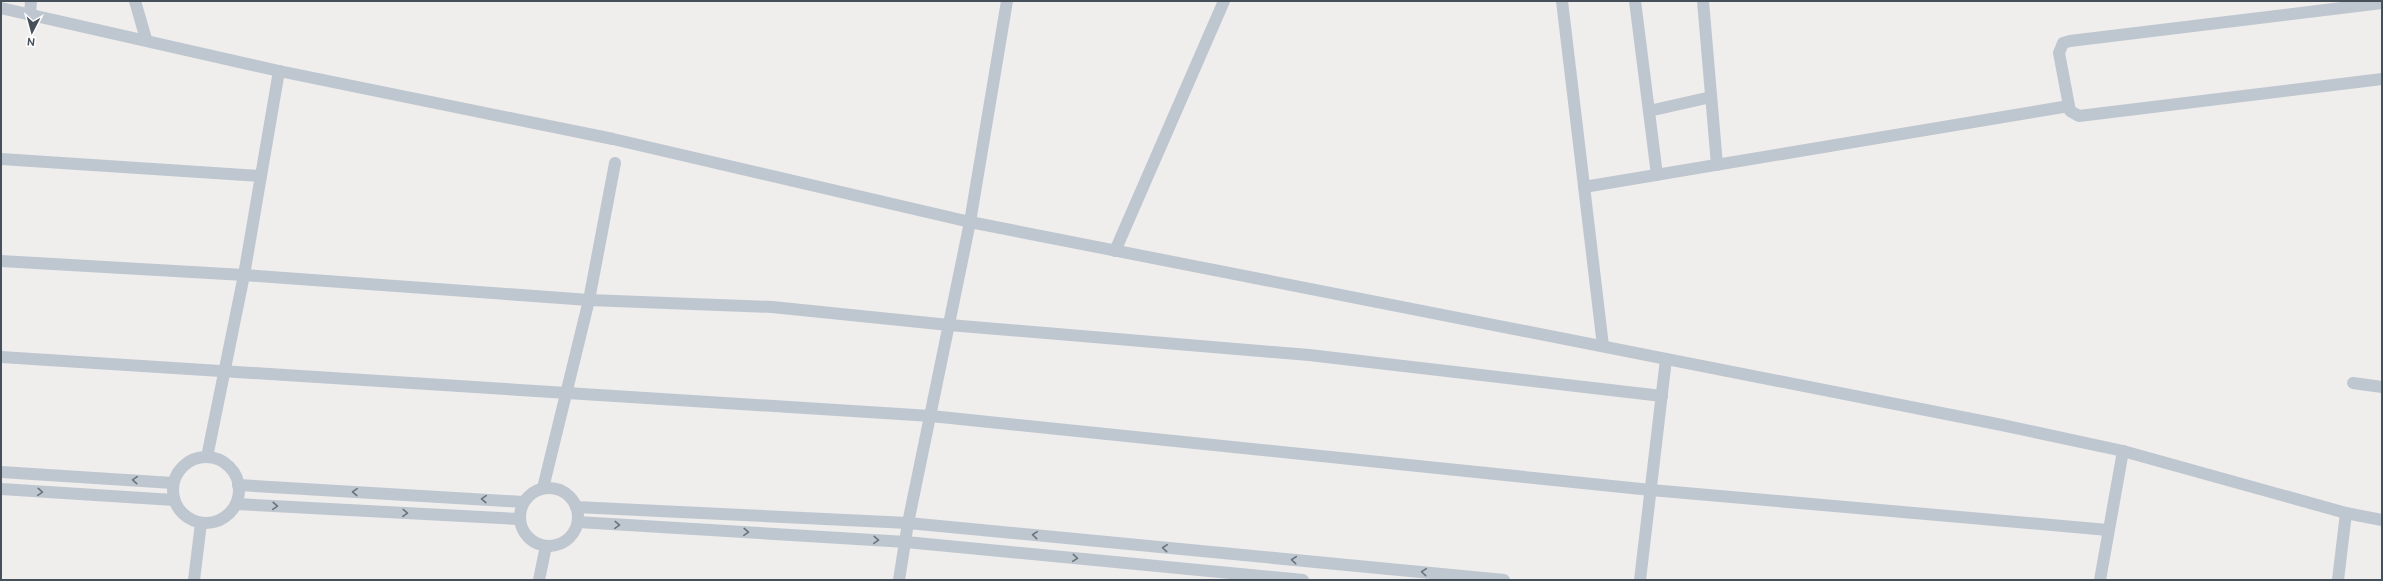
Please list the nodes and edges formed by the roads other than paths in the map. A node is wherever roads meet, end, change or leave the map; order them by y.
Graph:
1 (31, 1) edge
2 (136, 1) edge
3 (1007, 1) edge
4 (1224, 1) edge
5 (1562, 1) edge
6 (1635, 1) edge
7 (1703, 1) edge
8 (2382, 4) edge
9 (1, 8) edge
10 (30, 14) junction
11 (146, 39) junction
12 (279, 71) junction
13 (2382, 79) edge
14 (1711, 97) junction
15 (2069, 106) junction
16 (1649, 111) junction
17 (1, 159) edge
18 (615, 163) dead end
19 (1717, 165) junction
20 (1657, 175) junction
21 (260, 176) junction
22 (1584, 187) junction
23 (970, 222) junction
24 (1115, 251) junction
25 (1, 261) edge
26 (244, 275) junction
27 (589, 300) junction
28 (949, 326) junction
29 (1603, 346) junction
30 (1, 357) edge
31 (1666, 359) junction
32 (225, 370) junction
33 (2353, 383) dead end
34 (2382, 387) edge
35 (568, 392) junction
36 (1662, 396) junction
37 (931, 416) junction
38 (2123, 451) junction
39 (207, 457) junction
40 (1, 472) edge
41 (174, 483) junction
42 (238, 485) junction
43 (543, 488) junction
44 (1, 489) edge
45 (1651, 490) junction
46 (174, 500) junction
47 (523, 502) junction
48 (236, 504) junction
49 (576, 507) junction
50 (2346, 514) junction
51 (519, 519) junction
52 (2382, 520) edge
53 (578, 522) junction
54 (201, 523) junction
55 (908, 523) junction
56 (2108, 530) junction
57 (906, 542) junction
58 (546, 546) junction
59 (194, 580) edge
60 (539, 580) edge
61 (899, 580) edge
62 (1303, 580) edge
63 (1504, 580) edge
64 (1640, 580) edge
65 (2100, 580) edge
66 (2338, 580) edge

1 - 10 street
2 - 11 street
3 - 23 street
4 - 24 street
5 - 22 street
6 - 16 street
7 - 14 street
8 - 15 street
9 - 10 street
10 - 11 street
11 - 12 street
12 - 21 street
12 - 23 street
13 - 15 street
14 - 16 street
14 - 19 street
15 - 19 street
16 - 20 street
17 - 21 street
18 - 27 street
19 - 20 street
20 - 22 street
21 - 26 street
22 - 29 street
23 - 24 street
23 - 28 street
24 - 29 street
25 - 26 street
26 - 27 street
26 - 32 street
27 - 28 street
27 - 35 street
28 - 36 street
28 - 37 street
29 - 31 street
30 - 32 street
31 - 36 street
31 - 38 street
32 - 35 street
32 - 39 street
33 - 34 street
35 - 37 street
35 - 43 street
36 - 45 street
37 - 45 street
37 - 55 street
38 - 50 street
38 - 56 street
39 - 41 street
39 - 42 street
41 -> 40 street
41 - 46 street
47 -> 42 street
42 - 48 street
43 - 47 street
43 - 49 street
44 -> 46 street
45 - 56 street
45 - 64 street
46 - 54 street
47 - 51 street
48 -> 51 street
48 - 54 street
49 - 53 street
49 - 55 street
50 - 52 street
50 - 66 street
51 - 58 street
53 -> 57 street
53 - 58 street
54 - 59 street
55 - 57 street
63 -> 55 street
56 - 65 street
57 - 61 street
57 -> 62 street
58 - 60 street

